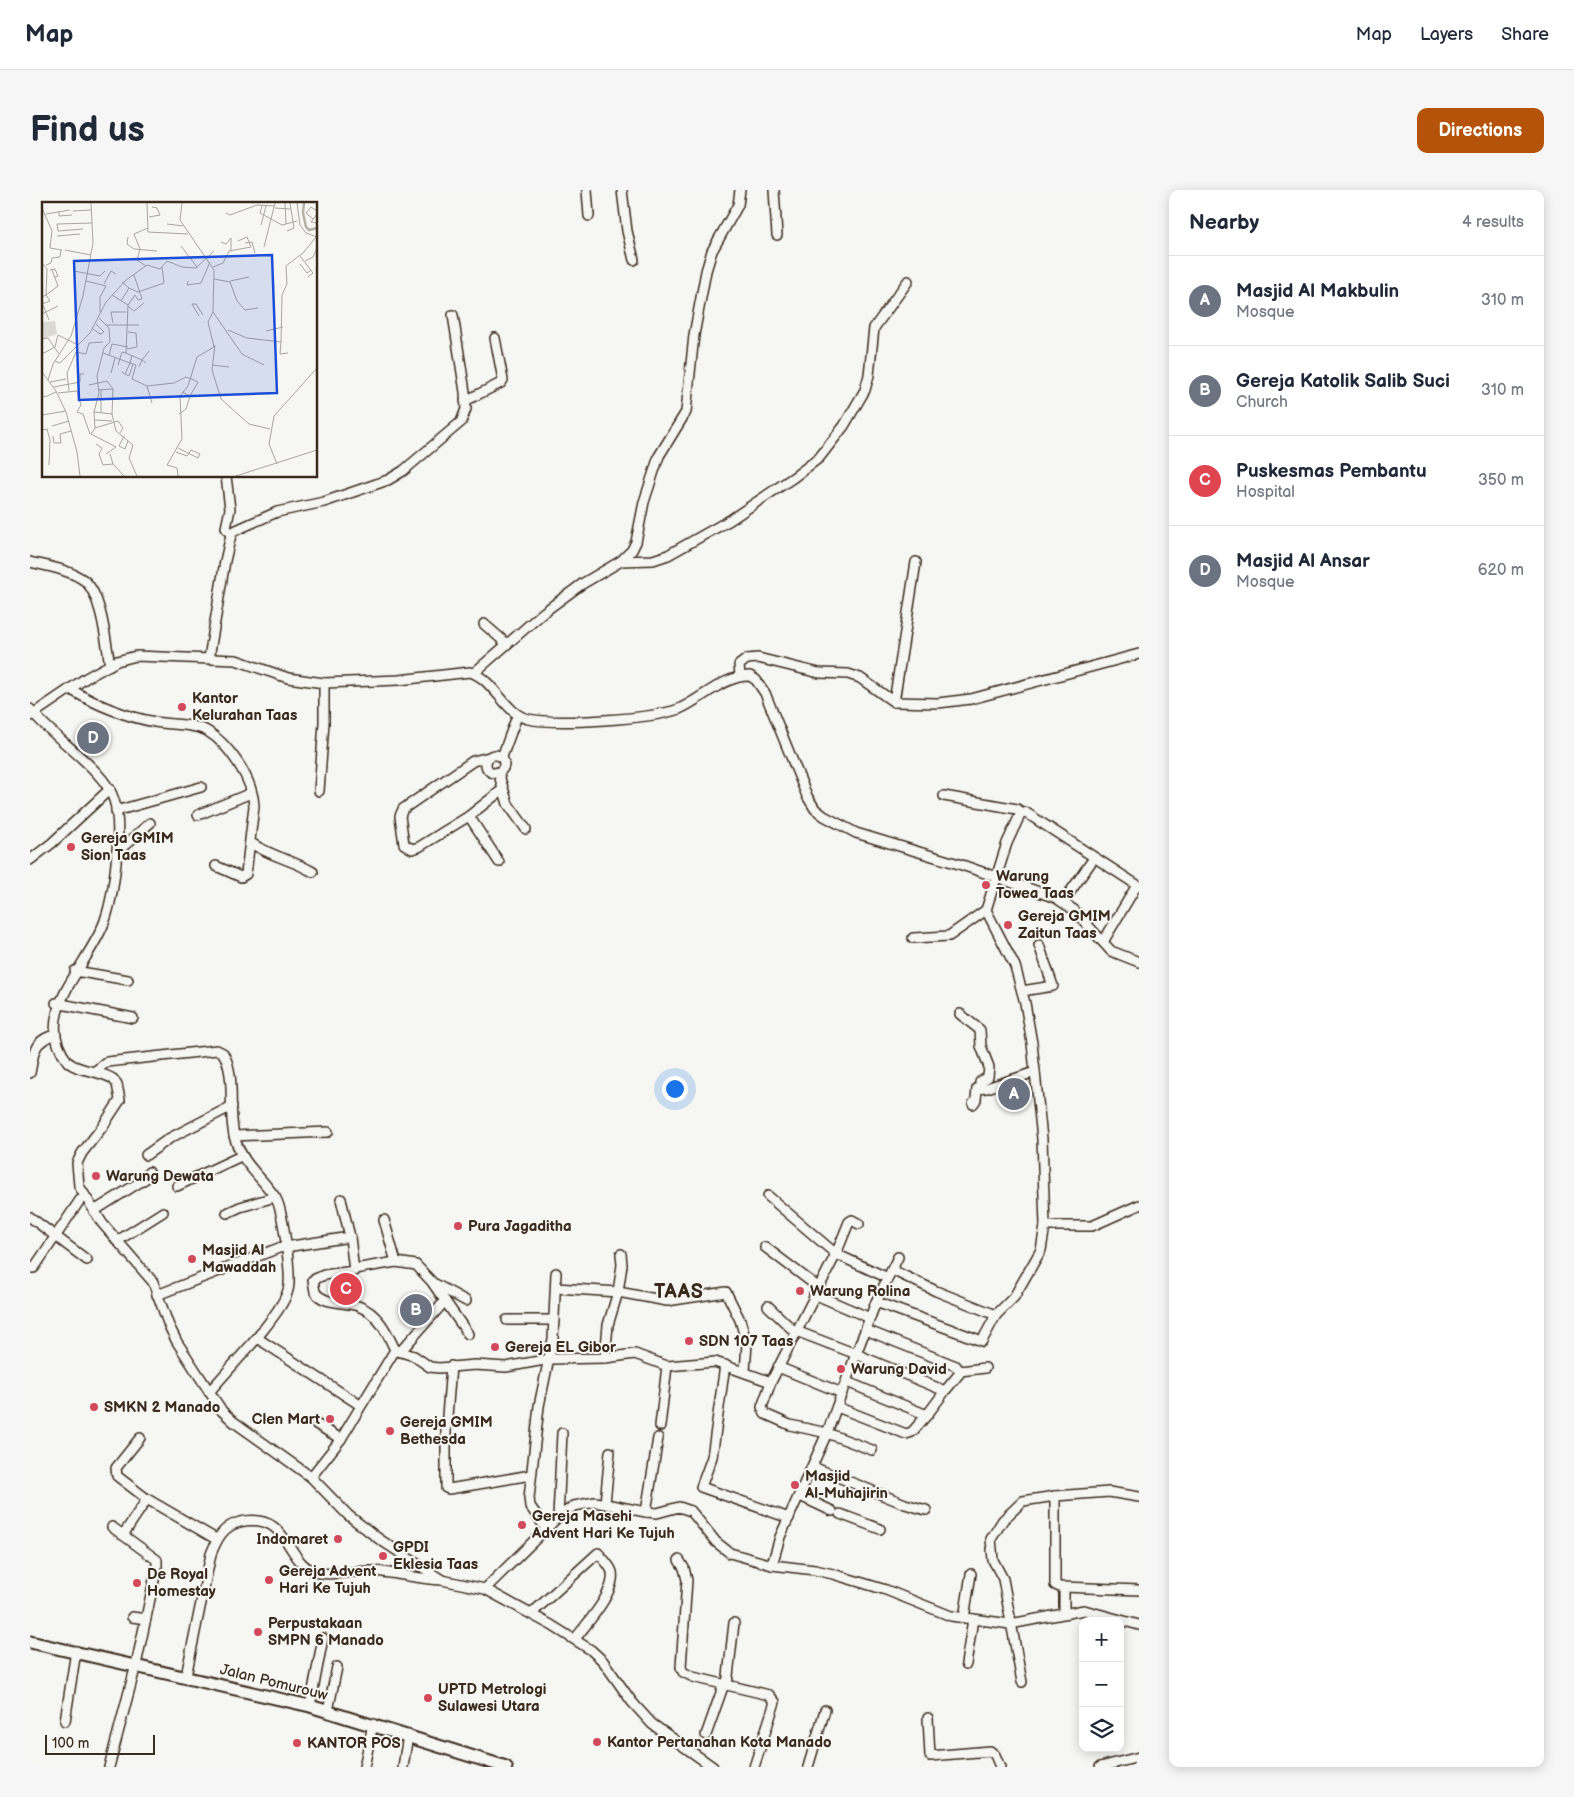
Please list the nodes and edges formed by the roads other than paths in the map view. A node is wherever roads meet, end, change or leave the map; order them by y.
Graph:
1 (587, 190) edge
2 (622, 190) edge
3 (740, 190) edge
4 (774, 190) edge
5 (589, 216) dead end
6 (777, 235) dead end
7 (634, 260) dead end
8 (908, 281) dead end
9 (453, 315) dead end
10 (495, 338) dead end
11 (466, 401) junction
12 (226, 478) edge
13 (231, 535) junction
14 (621, 561) junction
15 (30, 562) edge
16 (916, 562) dead end
17 (484, 624) dead end
18 (507, 644) junction
19 (1139, 654) edge
20 (209, 658) junction
21 (110, 665) junction
22 (474, 673) junction
23 (740, 676) junction
24 (324, 683) junction
25 (70, 689) junction
26 (894, 702) junction
27 (31, 713) edge
28 (517, 716) junction
29 (489, 757) junction
30 (502, 757) junction
31 (498, 772) junction
32 (202, 786) dead end
33 (110, 789) junction
34 (502, 790) junction
35 (319, 791) dead end
36 (944, 796) dead end
37 (253, 799) junction
38 (116, 811) junction
39 (1023, 812) junction
40 (198, 815) dead end
41 (469, 816) junction
42 (150, 823) dead end
43 (526, 830) dead end
44 (251, 843) junction
45 (116, 853) junction
46 (1094, 858) junction
47 (30, 860) edge
48 (499, 862) dead end
49 (216, 866) dead end
50 (313, 872) dead end
51 (998, 877) junction
52 (1138, 885) edge
53 (1063, 902) junction
54 (986, 910) junction
55 (913, 938) dead end
56 (1103, 942) junction
57 (1039, 945) dead end
58 (1139, 962) edge
59 (75, 971) junction
60 (128, 980) dead end
61 (1022, 991) junction
62 (56, 1003) junction
63 (960, 1014) dead end
64 (133, 1018) dead end
65 (51, 1036) junction
66 (95, 1071) junction
67 (1034, 1072) junction
68 (30, 1073) edge
69 (980, 1088) junction
70 (973, 1104) dead end
71 (232, 1106) junction
72 (328, 1132) dead end
73 (234, 1136) junction
74 (146, 1155) dead end
75 (240, 1156) junction
76 (149, 1172) dead end
77 (177, 1186) dead end
78 (768, 1196) dead end
79 (85, 1197) junction
80 (275, 1197) junction
81 (341, 1199) dead end
82 (1139, 1205) edge
83 (94, 1211) junction
84 (163, 1212) dead end
85 (227, 1213) dead end
86 (30, 1217) edge
87 (384, 1220) dead end
88 (860, 1224) dead end
89 (1044, 1226) junction
90 (56, 1236) junction
91 (350, 1237) junction
92 (117, 1242) junction
93 (765, 1247) dead end
94 (286, 1248) junction
95 (621, 1254) dead end
96 (836, 1254) junction
97 (898, 1258) dead end
98 (87, 1260) dead end
99 (396, 1262) junction
100 (30, 1268) edge
101 (354, 1269) junction
102 (556, 1272) dead end
103 (890, 1274) junction
104 (432, 1282) junction
105 (556, 1288) junction
106 (816, 1290) junction
107 (618, 1292) junction
108 (157, 1295) junction
109 (445, 1301) junction
110 (466, 1301) dead end
111 (876, 1302) junction
112 (768, 1306) dead end
113 (996, 1315) junction
114 (870, 1318) junction
115 (507, 1320) dead end
116 (554, 1320) junction
117 (866, 1330) junction
118 (795, 1332) junction
119 (468, 1334) dead end
120 (255, 1341) junction
121 (398, 1351) junction
122 (856, 1354) junction
123 (605, 1358) junction
124 (550, 1359) junction
125 (725, 1365) junction
126 (451, 1366) junction
127 (667, 1366) junction
128 (778, 1367) junction
129 (985, 1368) dead end
130 (960, 1371) junction
131 (745, 1372) junction
132 (771, 1382) junction
133 (847, 1382) junction
134 (945, 1391) junction
135 (209, 1392) junction
136 (842, 1394) junction
137 (358, 1407) junction
138 (837, 1407) junction
139 (927, 1415) junction
140 (316, 1424) dead end
141 (660, 1426) dead end
142 (562, 1433) dead end
143 (827, 1433) junction
144 (140, 1438) dead end
145 (342, 1438) junction
146 (658, 1438) dead end
147 (872, 1450) dead end
148 (610, 1452) dead end
149 (813, 1467) junction
150 (531, 1475) junction
151 (310, 1477) junction
152 (1055, 1496) junction
153 (1139, 1497) edge
154 (147, 1499) junction
155 (799, 1499) junction
156 (605, 1503) junction
157 (926, 1510) dead end
158 (646, 1512) junction
159 (558, 1517) junction
160 (788, 1518) junction
161 (112, 1527) dead end
162 (880, 1529) dead end
163 (547, 1530) junction
164 (123, 1535) junction
165 (216, 1539) junction
166 (679, 1560) dead end
167 (772, 1565) junction
168 (971, 1574) dead end
169 (442, 1580) junction
170 (1063, 1587) junction
171 (486, 1589) junction
172 (1139, 1590) edge
173 (1064, 1612) junction
174 (531, 1614) junction
175 (132, 1617) dead end
176 (146, 1619) junction
177 (969, 1619) junction
178 (734, 1623) dead end
179 (1010, 1624) junction
180 (1139, 1625) edge
181 (323, 1638) dead end
182 (575, 1639) junction
183 (30, 1642) edge
184 (76, 1651) junction
185 (966, 1664) dead end
186 (136, 1665) junction
187 (338, 1667) dead end
188 (186, 1676) junction
189 (1022, 1682) dead end
190 (726, 1685) junction
191 (310, 1706) junction
192 (824, 1710) dead end
193 (328, 1711) junction
194 (928, 1718) dead end
195 (65, 1721) dead end
196 (373, 1724) junction
197 (706, 1734) dead end
198 (408, 1735) junction
199 (1139, 1757) edge
200 (109, 1767) edge
201 (364, 1767) edge
202 (403, 1767) edge
203 (506, 1767) edge
204 (713, 1767) edge
205 (754, 1767) edge
206 (808, 1767) edge
207 (1000, 1767) edge
208 (1100, 1767) edge

1 - 5 street
2 - 7 street
3 - 14 street
4 - 6 street
8 - 14 street
9 - 11 street
10 - 11 street
11 - 13 street
12 - 13 street
13 - 20 street
14 - 18 street
15 - 21 street
16 - 26 street
17 - 18 street
18 - 22 street
19 - 26 street
20 - 21 street
20 - 24 street
21 - 25 street
22 - 24 street
22 - 28 street
23 - 26 street
23 - 28 street
23 - 51 street
24 - 35 street
25 - 27 street
25 - 37 street
27 - 33 street
28 - 30 street
29 - 30 street
29 - 31 street
29 - 41 street
30 - 31 street
31 - 34 street
32 - 38 street
33 - 38 street
33 - 47 street
34 - 41 street
34 - 43 street
36 - 39 street
37 - 40 street
37 - 44 street
38 - 45 street
39 - 46 street
39 - 51 street
41 - 48 street
42 - 45 street
44 - 49 street
44 - 50 street
45 - 59 street
46 - 52 street
46 - 53 street
51 - 53 street
51 - 54 street
52 - 56 street
53 - 56 street
54 - 55 street
54 - 61 street
56 - 58 street
57 - 61 street
59 - 60 street
59 - 62 street
61 - 67 street
62 - 64 street
62 - 65 street
63 - 69 street
65 - 66 street
65 - 68 street
66 - 71 street
66 - 79 street
67 - 69 street
67 - 89 street
69 - 70 street
71 - 73 street
71 - 74 street
72 - 73 street
73 - 75 street
75 - 77 street
75 - 80 street
76 - 83 street
78 - 96 street
79 - 83 street
79 - 90 street
80 - 85 street
80 - 94 street
81 - 91 street
82 - 89 street
83 - 92 street
84 - 92 street
86 - 90 street
87 - 99 street
88 - 96 street
89 - 113 street
90 - 98 street
90 - 100 street
91 - 94 street
91 - 101 street
92 - 108 street
93 - 106 street
94 - 108 street
94 - 120 street
95 - 107 street
96 - 103 street
96 - 106 street
97 - 103 street
99 - 101 street
99 - 104 street
101 - 121 street
102 - 105 street
103 - 111 street
103 - 113 street
104 - 109 street
104 - 110 street
105 - 107 street
105 - 116 street
106 - 114 street
106 - 118 street
107 - 123 street
107 - 131 street
108 - 135 street
109 - 119 street
109 - 121 street
111 - 113 street
111 - 114 street
112 - 118 street
114 - 117 street
115 - 116 street
116 - 124 street
117 - 122 street
117 - 130 street
118 - 122 street
118 - 128 street
120 - 135 street
120 - 137 street
121 - 126 street
121 - 137 street
122 - 133 street
122 - 134 street
123 - 124 street
123 - 127 street
124 - 126 street
124 - 150 street
125 - 127 street
125 - 131 street
125 - 160 street
126 - 150 street
127 - 141 street
128 - 132 street
128 - 136 street
129 - 130 street
130 - 134 street
131 - 132 street
132 - 143 street
133 - 136 street
133 - 139 street
134 - 139 street
135 - 151 street
136 - 138 street
137 - 145 street
138 - 139 street
138 - 143 street
140 - 145 street
142 - 159 street
143 - 147 street
143 - 149 street
144 - 154 street
145 - 151 street
146 - 158 street
148 - 156 street
149 - 155 street
149 - 157 street
150 - 163 street
151 - 169 street
152 - 153 street
152 - 170 street
152 - 179 street
154 - 164 street
154 - 165 street
155 - 160 street
155 - 162 street
156 - 158 street
156 - 159 street
158 - 167 street
159 - 163 street
160 - 167 street
161 - 164 street
163 - 171 street
164 - 176 street
165 - 169 street
165 - 188 street
166 - 190 street
167 - 177 street
168 - 177 street
169 - 171 street
170 - 172 street
170 - 173 street
171 - 174 street
173 - 179 street
173 - 180 street
174 - 182 street
174 - 182 street
175 - 176 street
176 - 186 street
177 - 179 street
177 - 185 street
178 - 190 street
179 - 189 street
181 - 191 street
182 - 204 street
183 - 184 main road, Jalan Pomurouw
184 - 186 main road, Jalan Pomurouw
184 - 195 street
186 - 188 main road, Jalan Pomurouw
186 - 200 street
187 - 193 street
188 - 191 main road, Jalan Pomurouw
190 - 197 street
190 - 205 street
191 - 193 main road, Jalan Pomurouw
192 - 206 street
193 - 196 main road, Jalan Pomurouw
194 - 207 street
196 - 198 main road, Jalan Pomurouw
196 - 201 street
198 - 202 street
198 - 203 main road, Jalan Pomurouw
199 - 208 street

